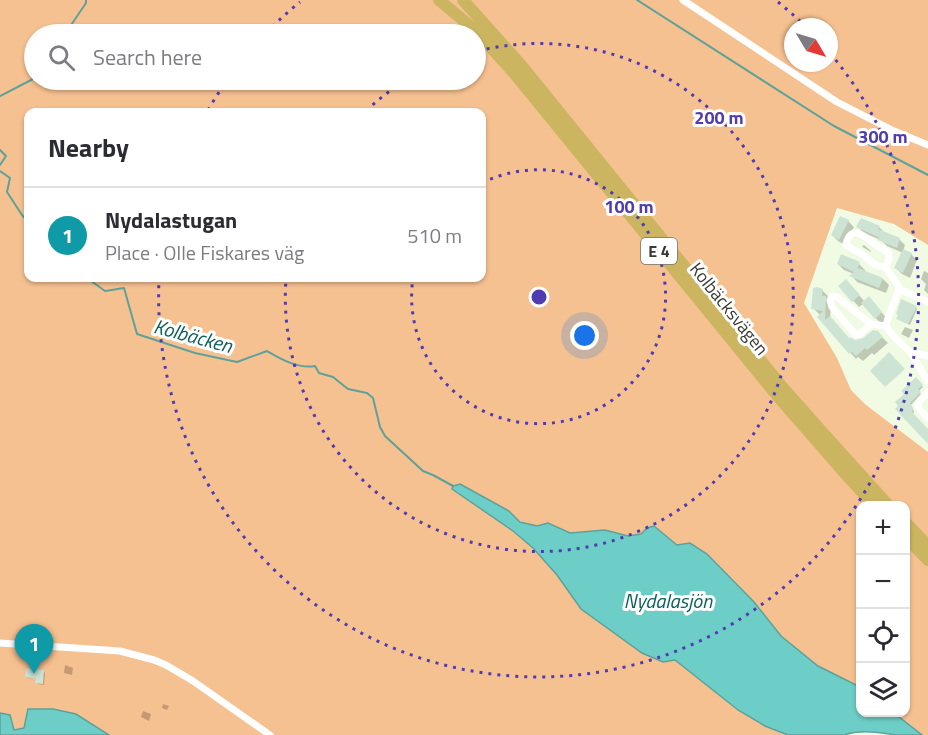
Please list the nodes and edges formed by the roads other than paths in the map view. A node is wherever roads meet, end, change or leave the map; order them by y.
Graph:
1 (439, 0) edge
2 (463, 0) edge
3 (683, 0) edge
4 (468, 24) edge
5 (486, 24) edge
6 (486, 25) edge
7 (486, 42) edge
8 (928, 145) edge
9 (885, 267) junction
10 (899, 289) junction
11 (928, 302) edge
12 (871, 324) junction
13 (886, 326) junction
14 (910, 352) junction
15 (928, 356) edge
16 (928, 382) edge
17 (928, 392) edge
18 (928, 418) edge
19 (870, 501) edge
20 (884, 501) edge
21 (910, 527) edge
22 (910, 541) edge
23 (928, 546) edge
24 (928, 560) edge
25 (0, 643) edge
26 (270, 735) edge

1 - 4 highway, Kolbäcksvägen / E 4
2 - 5 highway, Kolbäcksvägen / E 4
3 - 8 street
6 - 20 highway, Kolbäcksvägen / E 4
7 - 19 highway, Kolbäcksvägen / E 4
9 - 9 street
9 - 10 street
10 - 11 street
10 - 13 street
12 - 12 street
12 - 13 street
13 - 14 street
14 - 15 street
14 - 16 street
17 - 18 street
21 - 23 highway
22 - 24 highway
25 - 26 street

